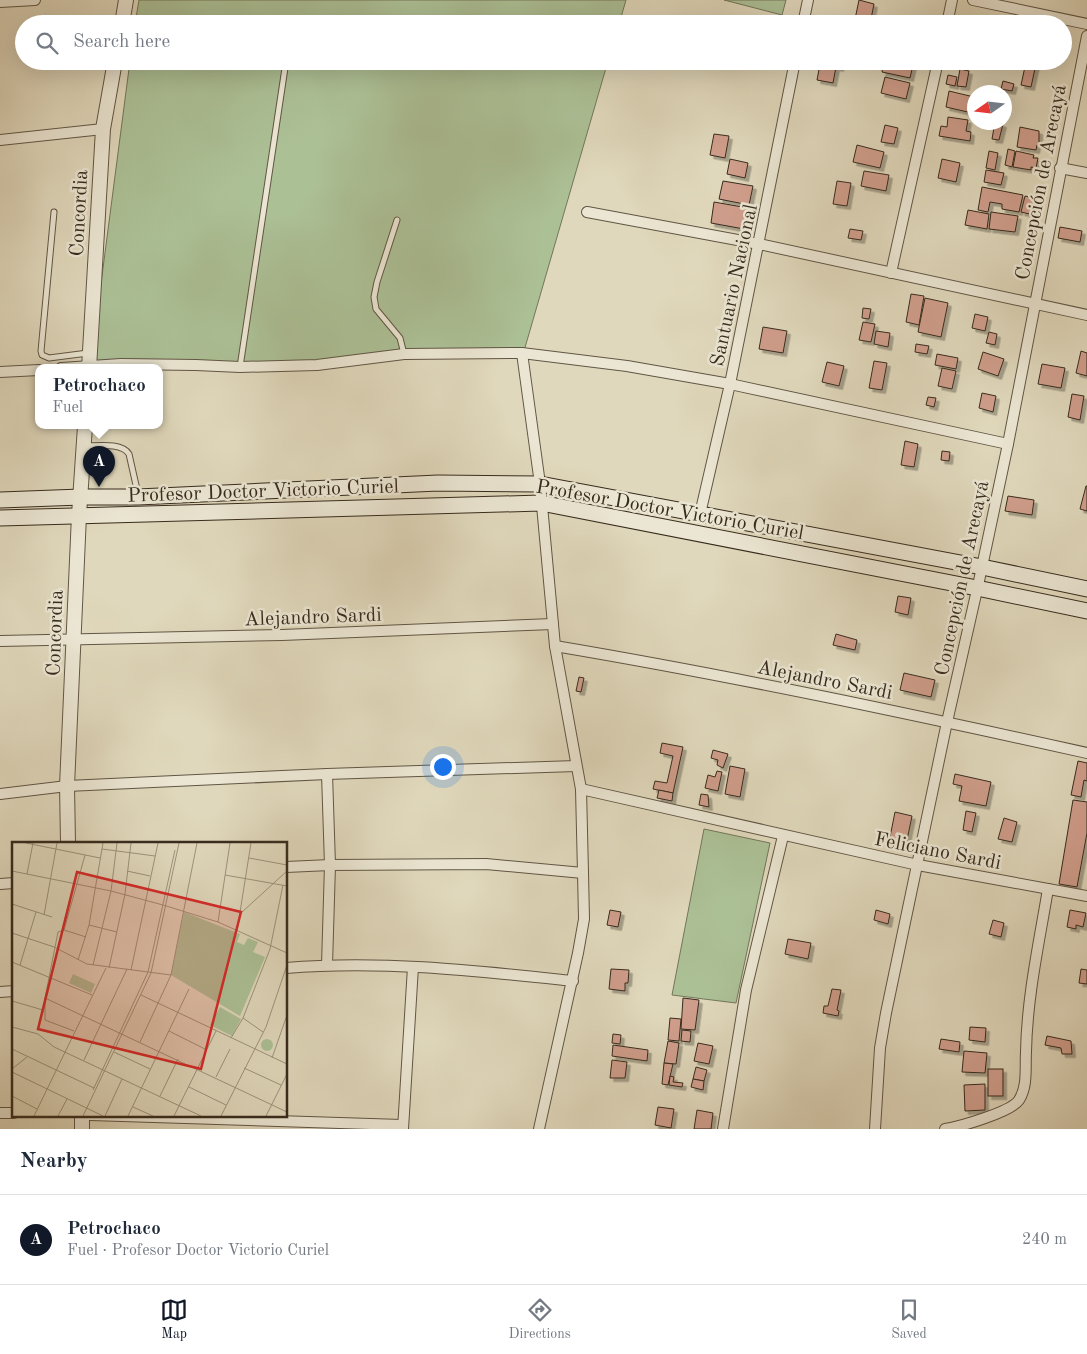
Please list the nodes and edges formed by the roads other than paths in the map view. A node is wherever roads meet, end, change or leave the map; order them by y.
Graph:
1 (36, 0) edge
2 (126, 0) edge
3 (808, 0) edge
4 (952, 0) edge
5 (974, 0) edge
6 (14, 1) edge
7 (0, 2) edge
8 (124, 15) edge
9 (805, 15) edge
10 (948, 15) edge
11 (1045, 15) edge
12 (1072, 21) edge
13 (1087, 24) edge
14 (1087, 36) edge
15 (113, 70) edge
16 (285, 70) edge
17 (793, 70) edge
18 (936, 70) edge
19 (103, 130) junction
20 (0, 140) edge
21 (1060, 168) junction
22 (1087, 173) edge
23 (54, 212) dead end
24 (586, 212) dead end
25 (397, 220) dead end
26 (759, 244) junction
27 (892, 273) junction
28 (1035, 303) junction
29 (1087, 315) edge
30 (522, 353) junction
31 (404, 354) junction
32 (90, 363) edge
33 (121, 364) edge
34 (121, 364) edge
35 (159, 364) edge
36 (163, 364) edge
37 (240, 367) junction
38 (35, 370) edge
39 (0, 372) edge
40 (730, 384) junction
41 (86, 429) edge
42 (1008, 444) junction
43 (84, 446) junction
44 (540, 484) junction
45 (81, 497) junction
46 (138, 497) junction
47 (0, 500) edge
48 (541, 503) junction
49 (700, 514) junction
50 (78, 515) junction
51 (0, 518) edge
52 (982, 567) junction
53 (977, 588) junction
54 (1087, 589) edge
55 (1087, 611) edge
56 (553, 624) junction
57 (74, 638) junction
58 (0, 641) edge
59 (555, 646) junction
60 (947, 722) junction
61 (1087, 753) edge
62 (576, 766) junction
63 (327, 774) junction
64 (67, 786) junction
65 (581, 789) junction
66 (0, 794) edge
67 (783, 836) junction
68 (68, 842) edge
69 (330, 865) junction
70 (918, 865) junction
71 (288, 867) edge
72 (584, 873) junction
73 (1048, 889) junction
74 (1087, 896) edge
75 (327, 965) junction
76 (413, 967) junction
77 (288, 968) edge
78 (573, 982) junction
79 (82, 1116) edge
80 (116, 1116) edge
81 (402, 1127) edge
82 (960, 1128) edge
83 (82, 1129) edge
84 (539, 1129) edge
85 (722, 1129) edge
86 (875, 1129) edge
87 (945, 1129) edge

1 - 6 street
2 - 8 street
3 - 9 street
4 - 10 street
5 - 11 street
6 - 7 street
12 - 13 street
14 - 21 street, Concepción de Arecayá
15 - 19 street, Concordia
16 - 37 lane
17 - 26 street, Santuario Nacional
18 - 27 street
19 - 20 street
19 - 32 street, Concordia
21 - 22 street
21 - 28 street, Concepción de Arecayá
23 - 32 lane
24 - 26 street
25 - 31 lane
26 - 27 street
26 - 40 street, Santuario Nacional
27 - 28 street
28 - 29 street
28 - 42 street, Concepción de Arecayá
30 - 31 street
30 - 40 street
30 - 44 street
31 - 37 street
32 - 33 street
34 - 35 street
36 - 37 street
38 - 39 street
40 - 42 street
40 - 49 street, Santuario Nacional
41 - 43 street, Concordia
42 - 52 street, Concepción de Arecayá
43 - 45 street, Concordia
43 - 46 lane
44 - 46 main road, Profesor Doctor Victorio Curiel
44 - 48 street
44 - 49 main road, Profesor Doctor Victorio Curiel
45 - 46 main road, Profesor Doctor Victorio Curiel
45 - 47 main road, Profesor Doctor Victorio Curiel
45 - 50 street, Concordia
48 - 50 main road, Profesor Doctor Victorio Curiel
48 - 53 main road, Profesor Doctor Victorio Curiel
48 - 56 street
49 - 52 main road, Profesor Doctor Victorio Curiel
50 - 51 main road, Profesor Doctor Victorio Curiel
50 - 57 street, Concordia
52 - 53 street, Concepción de Arecayá
52 - 54 main road, Profesor Doctor Victorio Curiel
53 - 55 main road, Profesor Doctor Victorio Curiel
53 - 60 street, Concepción de Arecayá
56 - 57 street, Alejandro Sardi
56 - 59 street
57 - 58 street, Alejandro Sardi
57 - 64 street, Concordia
59 - 60 street, Alejandro Sardi
59 - 62 street
60 - 61 street, Alejandro Sardi
60 - 70 street, Concepción de Arecayá
62 - 63 street
62 - 65 street
63 - 64 street
63 - 69 street
64 - 66 street
64 - 68 street, Concordia
65 - 67 street, Feliciano Sardi
65 - 72 street
67 - 70 street, Feliciano Sardi
67 - 85 street
69 - 71 street
69 - 72 street
69 - 75 street
70 - 73 street, Feliciano Sardi
70 - 86 street, Concepción de Arecayá
72 - 78 street
73 - 74 street, Feliciano Sardi
73 - 82 street
75 - 76 street
75 - 77 street
76 - 78 street
76 - 81 street
78 - 84 street
79 - 83 street
80 - 81 street
82 - 87 street

